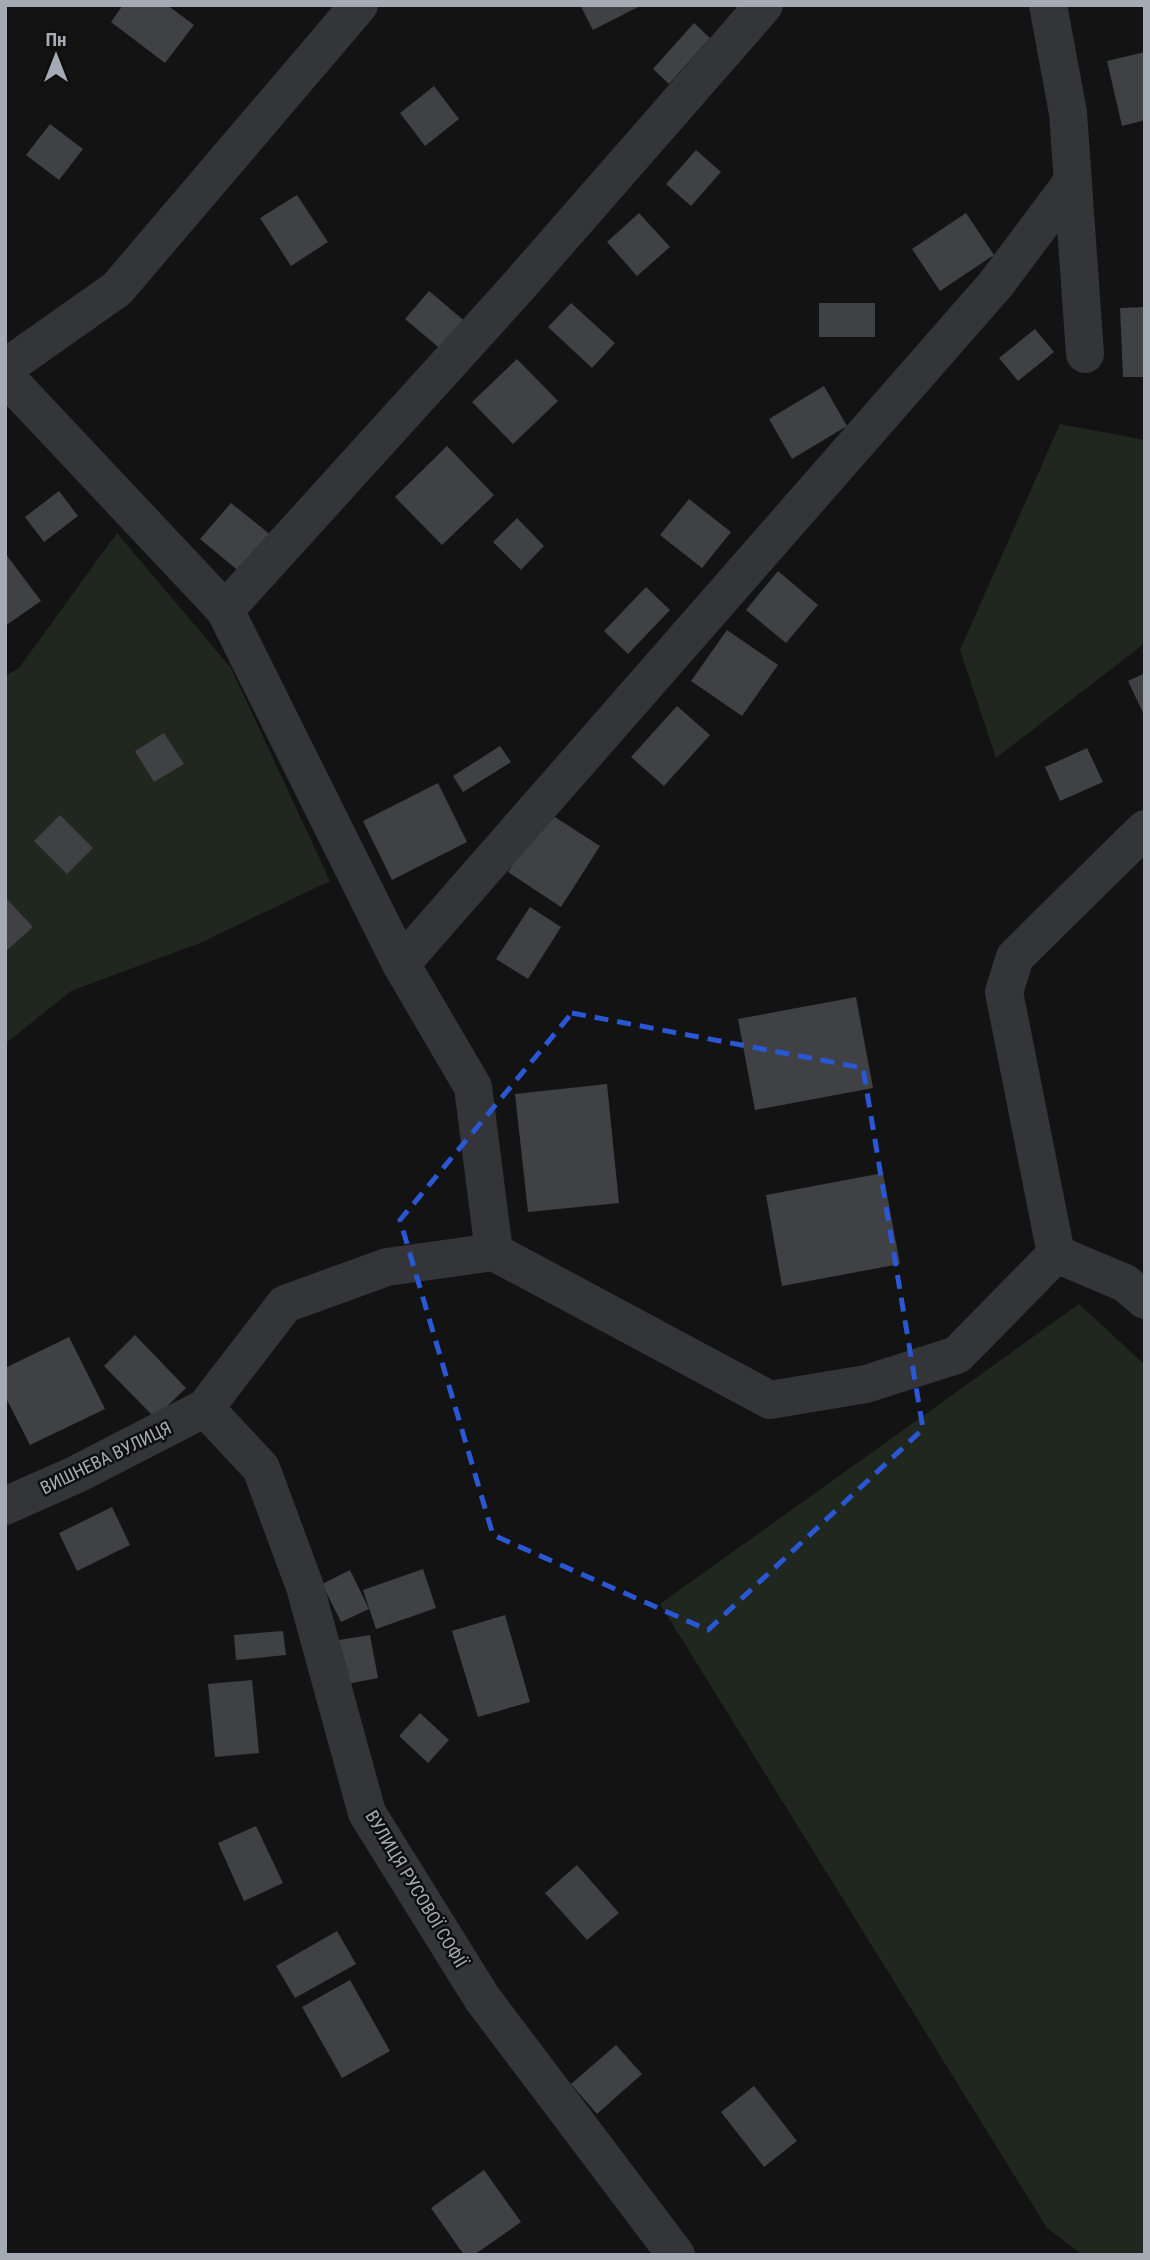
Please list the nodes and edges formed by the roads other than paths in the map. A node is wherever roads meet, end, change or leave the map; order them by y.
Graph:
1 (359, 5) edge
2 (764, 5) edge
3 (1048, 5) edge
4 (1073, 181) junction
5 (1085, 354) dead end
6 (5, 368) edge
7 (5, 376) edge
8 (225, 610) junction
9 (1145, 829) edge
10 (401, 964) junction
11 (495, 1252) junction
12 (1056, 1254) junction
13 (1145, 1300) edge
14 (205, 1408) junction
15 (5, 1506) edge
16 (676, 2255) edge

1 - 6 street
2 - 8 street
3 - 4 street
4 - 5 street
4 - 10 street
7 - 8 street
8 - 10 street
9 - 12 street
10 - 11 street
11 - 12 street
11 - 14 street
12 - 13 street
14 - 15 street, ВИШНЕВА ВУЛИЦЯ
14 - 16 street, ВУЛИЦЯ РУСОВОЇ СОФІЇ

